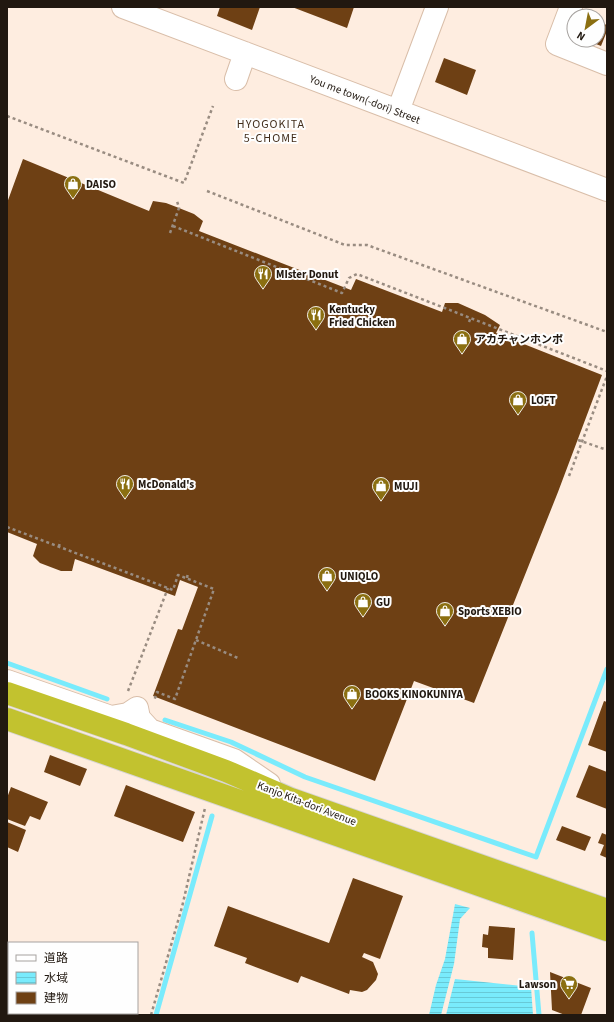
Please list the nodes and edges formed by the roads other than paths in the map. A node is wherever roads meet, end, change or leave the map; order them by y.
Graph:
1 (123, 7) edge
2 (437, 7) edge
3 (571, 7) edge
4 (245, 53) junction
5 (607, 64) edge
6 (236, 79) dead end
7 (398, 111) junction
8 (607, 190) edge
9 (7, 681) edge
10 (7, 693) edge
11 (7, 719) edge
12 (291, 799) junction
13 (607, 910) edge
14 (607, 930) edge

1 - 4 street, You me town(-dori) Street
2 - 7 street
3 - 5 street
4 - 6 street
4 - 7 street, You me town(-dori) Street
7 - 8 street, You me town(-dori) Street
9 - 12 street
10 - 12 highway, Kanjo Kita-dori Avenue
11 - 14 highway, Kanjo Kita-dori Avenue
12 - 13 highway, Kanjo Kita-dori Avenue

